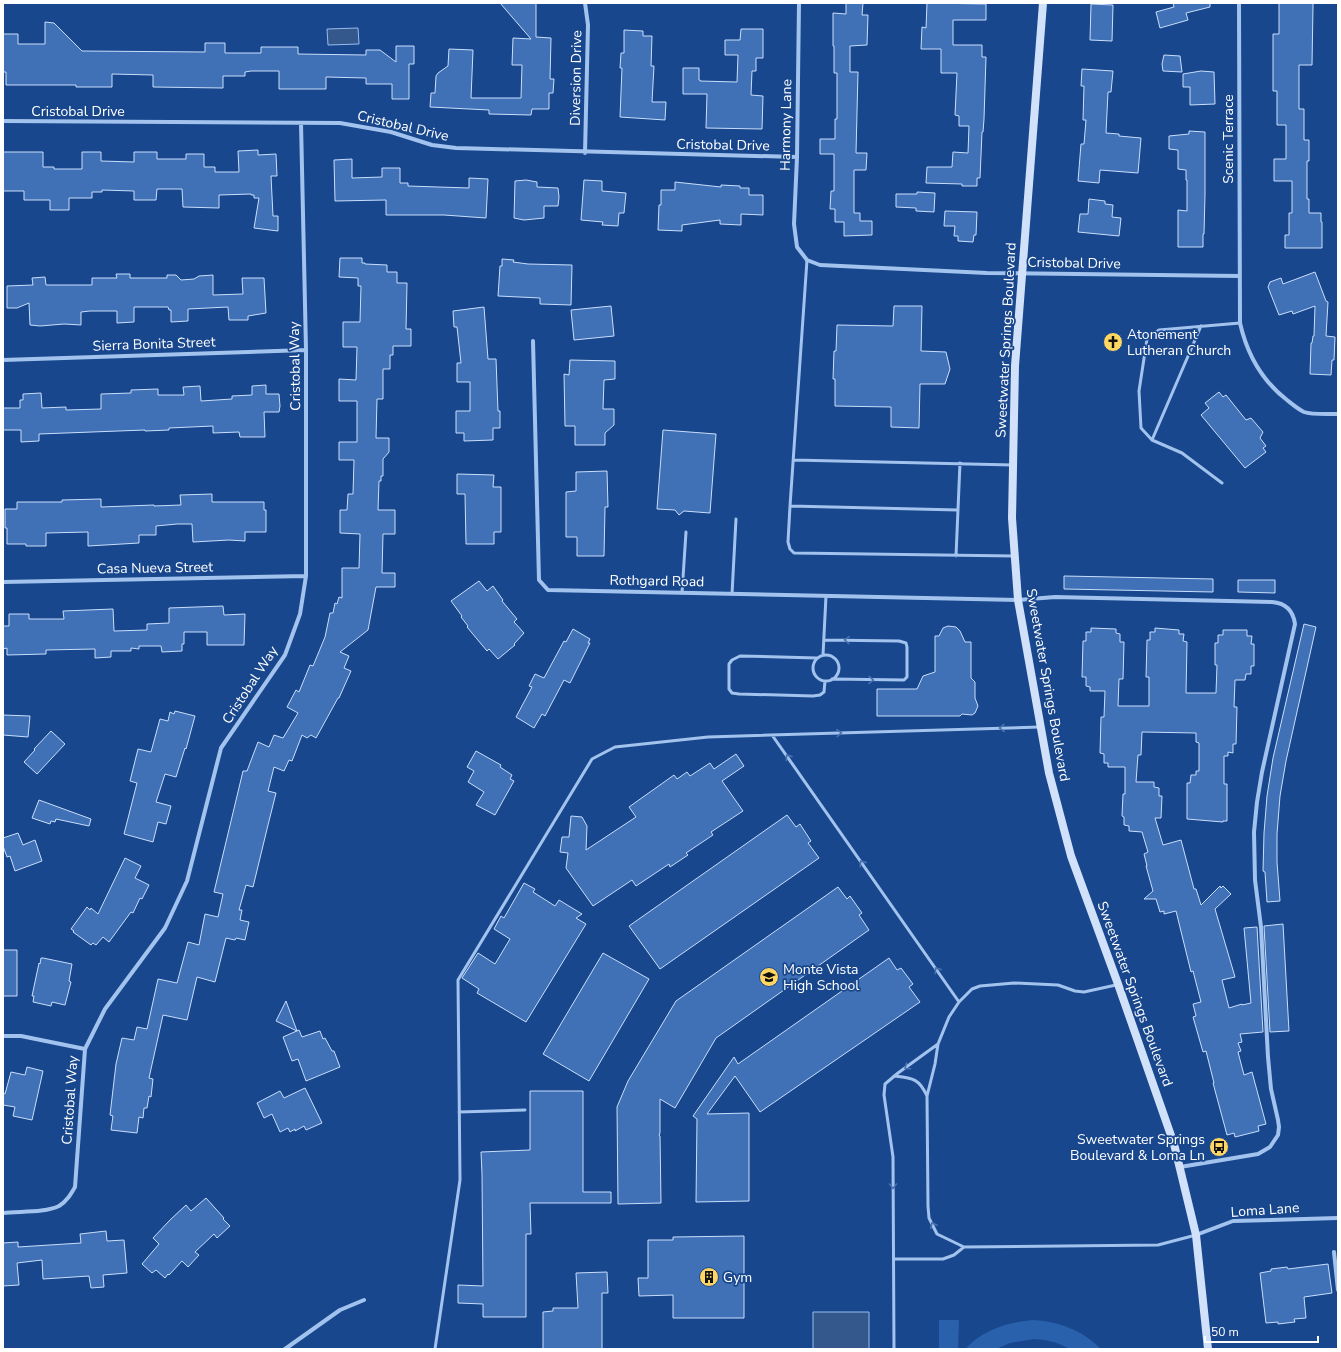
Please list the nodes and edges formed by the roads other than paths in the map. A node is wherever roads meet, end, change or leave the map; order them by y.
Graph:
1 (585, 3) edge
2 (800, 3) edge
3 (1043, 3) edge
4 (1239, 3) edge
5 (3, 121) edge
6 (301, 123) junction
7 (585, 153) junction
8 (797, 157) junction
9 (807, 260) junction
10 (1023, 273) junction
11 (1239, 276) junction
12 (1240, 323) junction
13 (1201, 326) junction
14 (533, 341) dead end
15 (306, 350) junction
16 (3, 360) edge
17 (1338, 414) edge
18 (1152, 440) junction
19 (793, 460) junction
20 (960, 463) junction
21 (1013, 464) junction
22 (1222, 483) dead end
23 (790, 506) junction
24 (958, 510) junction
25 (736, 519) dead end
26 (686, 532) dead end
27 (956, 556) junction
28 (1014, 556) junction
29 (306, 576) junction
30 (3, 582) edge
31 (682, 593) junction
32 (732, 594) junction
33 (826, 596) junction
34 (1018, 600) junction
35 (824, 640) junction
36 (823, 655) junction
37 (816, 658) junction
38 (832, 679) junction
39 (825, 681) junction
40 (1041, 727) junction
41 (772, 735) junction
42 (1118, 984) junction
43 (959, 1002) junction
44 (3, 1036) edge
45 (938, 1044) junction
46 (85, 1049) junction
47 (894, 1076) junction
48 (927, 1096) junction
49 (525, 1110) dead end
50 (459, 1112) junction
51 (1180, 1167) junction
52 (3, 1213) edge
53 (1338, 1218) edge
54 (1196, 1236) junction
55 (964, 1247) junction
56 (1334, 1252) dead end
57 (894, 1258) junction
58 (1338, 1290) edge
59 (364, 1300) dead end
60 (285, 1349) edge
61 (435, 1349) edge
62 (894, 1349) edge
63 (1208, 1349) edge

1 - 7 street, Diversion Drive
2 - 8 street, Harmony Lane
3 - 10 main road, Sweetwater Springs Boulevard
4 - 11 street, Scenic Terrace
5 - 6 street, Cristobal Drive
6 - 7 street, Cristobal Drive
6 - 15 street, Cristobal Way
7 - 8 street, Cristobal Drive
8 - 9 street, Harmony Lane
9 - 10 street, Cristobal Drive
9 - 19 lane
10 - 11 street, Cristobal Drive
10 - 21 main road, Sweetwater Springs Boulevard
11 - 12 street, Scenic Terrace
12 - 13 lane
12 - 17 street, Scenic Terrace
13 - 18 lane
13 - 18 lane
14 - 31 street, Rothgard Road
15 - 16 street, Sierra Bonita Street
15 - 29 street, Cristobal Way
18 - 22 lane
19 - 20 lane
19 - 23 lane
20 - 21 lane
20 - 24 lane
21 - 28 main road, Sweetwater Springs Boulevard
23 - 24 lane
23 - 27 lane
24 - 27 lane
25 - 32 lane
26 - 31 lane
27 - 28 lane
28 - 34 main road, Sweetwater Springs Boulevard
29 - 30 street, Casa Nueva Street
29 - 46 street, Cristobal Way
31 - 32 street, Rothgard Road
32 - 33 street, Rothgard Road
33 - 34 street, Rothgard Road
33 - 35 lane
34 - 40 main road, Sweetwater Springs Boulevard
34 - 51 street, Rothgard Road
35 - 36 lane
38 -> 35 lane
36 - 37 lane
36 - 38 lane
37 - 39 lane
37 - 39 lane
38 - 39 lane
40 - 41 lane
40 - 42 main road, Sweetwater Springs Boulevard
43 -> 41 lane
41 - 50 lane
42 - 43 lane
42 - 51 main road, Sweetwater Springs Boulevard
43 - 45 lane
44 - 46 street
45 -> 47 lane
45 - 48 lane
46 - 52 street, Cristobal Way
47 - 48 lane
47 -> 57 lane
55 -> 48 lane
49 - 50 lane
50 - 61 lane
51 - 54 main road, Sweetwater Springs Boulevard
53 - 54 street, Loma Lane
54 - 55 lane
54 - 63 main road, Sweetwater Springs Boulevard
55 - 57 lane
56 - 58 street
57 - 62 lane
59 - 60 street

